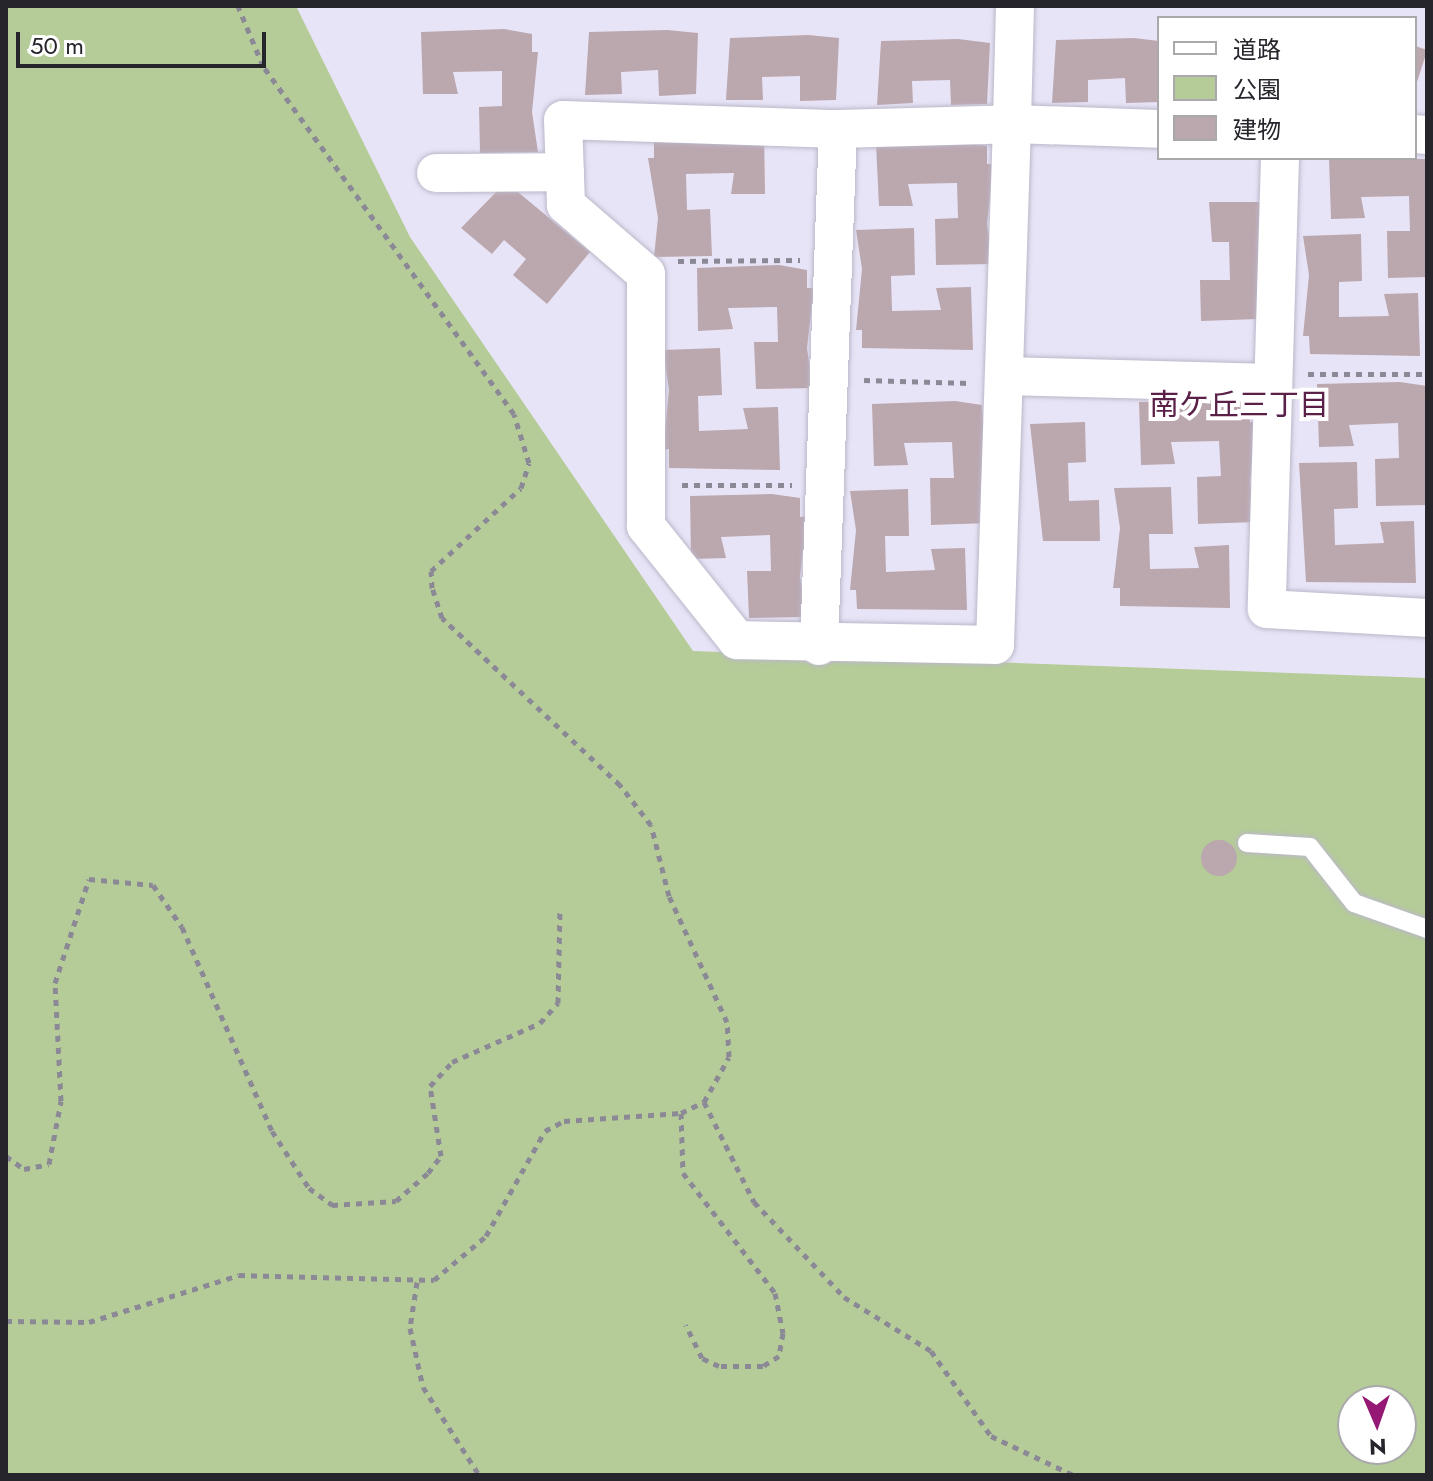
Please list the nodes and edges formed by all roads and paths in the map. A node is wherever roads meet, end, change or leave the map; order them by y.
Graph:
1 (238, 6) edge
2 (1015, 6) edge
3 (1012, 124) junction
4 (838, 129) junction
5 (1157, 129) edge
6 (1280, 160) edge
7 (565, 172) junction
8 (436, 173) dead end
9 (833, 260) junction
10 (646, 274) junction
11 (1427, 374) edge
12 (1274, 378) junction
13 (828, 380) junction
14 (1004, 380) junction
15 (825, 484) junction
16 (646, 485) junction
17 (1427, 618) edge
18 (819, 646) junction
19 (1247, 843) dead end
20 (560, 911) dead end
21 (1427, 929) edge
22 (704, 1102) junction
23 (681, 1113) junction
24 (6, 1156) edge
25 (417, 1282) junction
26 (6, 1321) edge
27 (686, 1325) dead end
28 (479, 1475) edge
29 (1073, 1475) edge

1 - 22 path
2 - 3 street
3 - 4 street
3 - 5 street
3 - 14 street
4 - 7 street
4 - 9 street
6 - 12 street
7 - 8 street
7 - 10 street
9 - 10 path
9 - 13 street
10 - 16 street
11 - 12 path
12 - 14 street
12 - 17 street
13 - 14 path
13 - 15 street
14 - 18 street
15 - 16 path
15 - 18 street
16 - 18 street
19 - 21 lane
20 - 24 path
22 - 23 path
22 - 29 path
23 - 25 path
23 - 27 path
25 - 26 path
25 - 28 path

